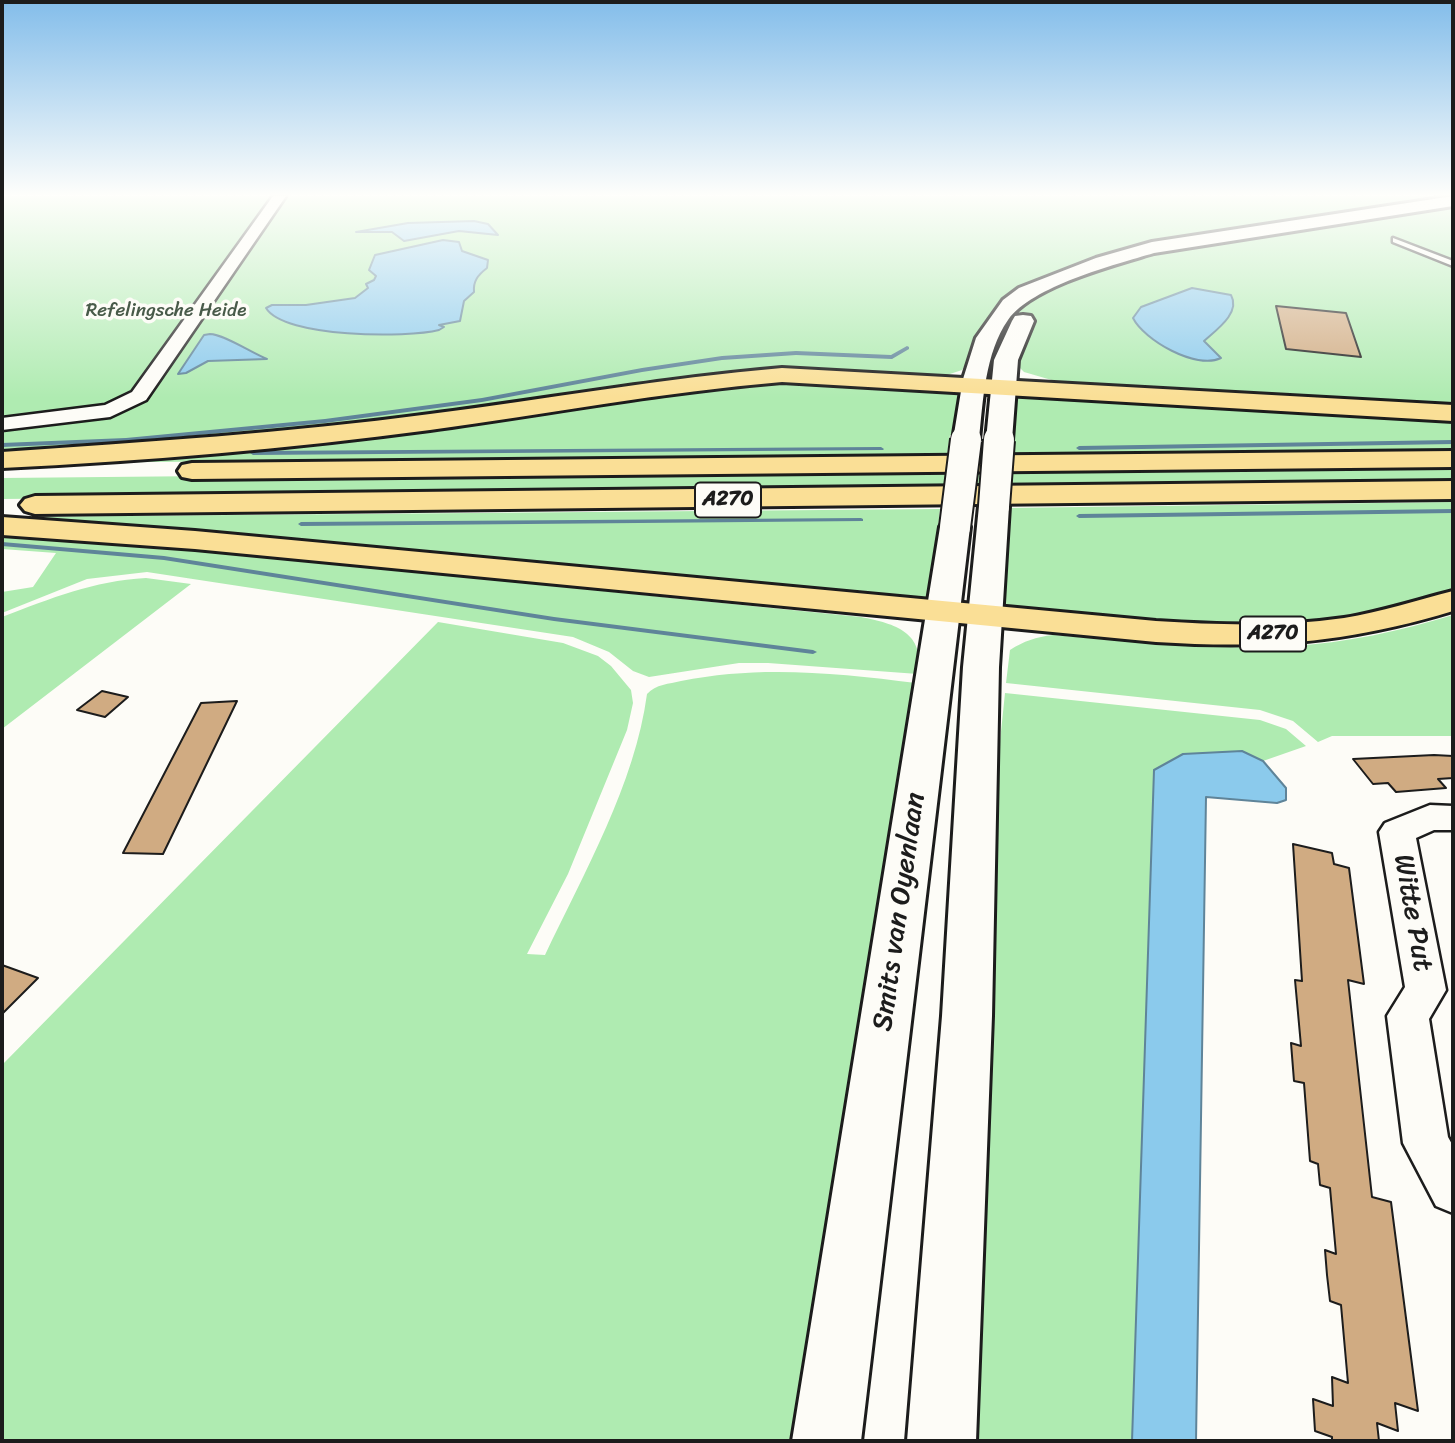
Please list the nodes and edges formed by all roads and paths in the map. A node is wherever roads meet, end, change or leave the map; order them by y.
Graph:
1 (233, 263) edge
2 (1106, 263) edge
3 (1062, 278) junction
4 (973, 384) junction
5 (1003, 385) junction
6 (1453, 413) edge
7 (2, 424) edge
8 (1453, 459) edge
9 (2, 460) edge
10 (2, 472) edge
11 (1453, 490) edge
12 (2, 505) edge
13 (2, 526) edge
14 (1453, 601) edge
15 (942, 611) junction
16 (985, 616) junction
17 (1453, 818) edge
18 (1453, 1190) edge
19 (826, 1441) edge
20 (941, 1441) edge

1 - 7 street
2 - 3 main road, Smits van Oyenlaan
3 - 4 main road, Smits van Oyenlaan
3 - 5 main road
4 - 5 highway
4 - 9 highway
4 - 15 main road, Smits van Oyenlaan, bridge
5 - 6 highway
5 - 16 main road, bridge
8 - 10 highway, A270
11 - 12 highway, A270
13 - 15 highway, A270
14 - 16 highway, A270
15 - 16 highway, A270
15 - 19 main road, Smits van Oyenlaan
16 - 20 main road
17 - 18 street, Witte Put

